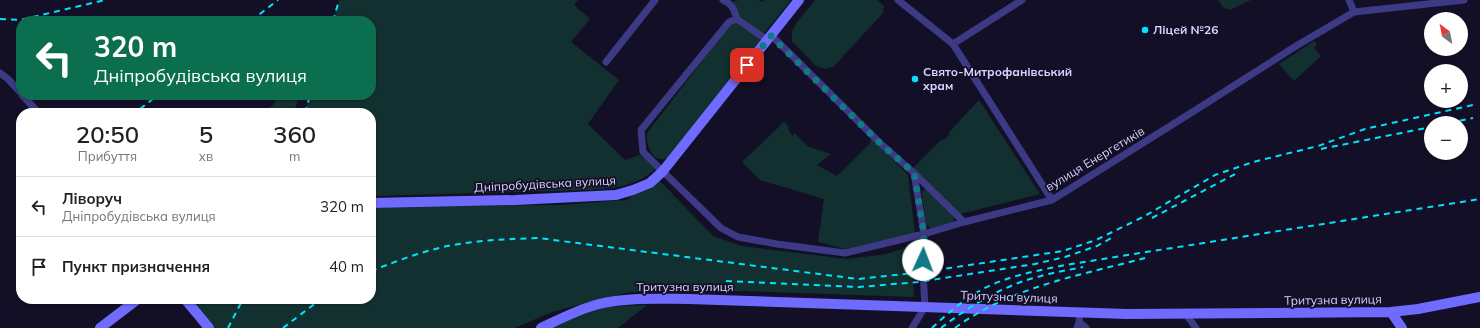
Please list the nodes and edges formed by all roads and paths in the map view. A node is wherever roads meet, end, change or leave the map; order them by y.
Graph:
1 (655, 0) edge
2 (723, 0) edge
3 (799, 0) edge
4 (898, 0) edge
5 (1022, 0) edge
6 (1349, 0) edge
7 (1464, 0) edge
8 (1354, 12) junction
9 (736, 19) junction
10 (769, 38) junction
11 (953, 44) junction
12 (606, 62) dead end
13 (0, 73) edge
14 (16, 88) edge
15 (27, 100) edge
16 (34, 108) edge
17 (663, 171) junction
18 (914, 173) junction
19 (1052, 200) junction
20 (376, 202) edge
21 (964, 222) junction
22 (924, 234) junction
23 (1480, 297) edge
24 (131, 304) edge
25 (189, 304) edge
26 (925, 306) junction
27 (1390, 312) junction
28 (1185, 314) junction
29 (1079, 321) edge
30 (100, 328) edge
31 (209, 328) edge
32 (542, 328) edge
33 (912, 328) edge
34 (1086, 328) edge
35 (1196, 328) edge
36 (1402, 328) edge

1 - 12 street
2 - 9 street
3 - 10 street, Дніпробудівська вулиця
4 - 11 street
5 - 11 street
6 - 8 street
7 - 8 street, вулиця Енергетиків
8 - 19 street, вулиця Енергетиків
9 - 10 street
9 - 17 street, вулиця Енергетиків
10 - 17 street, Дніпробудівська вулиця
10 - 18 street
11 - 19 street
13 - 14 street
15 - 16 street
17 - 20 street, Дніпробудівська вулиця
17 - 22 street, вулиця Енергетиків
18 - 21 street
18 - 22 street
19 - 21 street, вулиця Енергетиків
21 - 22 street, вулиця Енергетиків
22 - 26 street
23 - 27 street, Тритузна вулиця
24 - 30 street
25 - 31 street
26 - 29 street, Тритузна вулиця
26 - 32 street, Тритузна вулиця
26 - 33 street
27 - 28 street, Тритузна вулиця
27 - 36 street
28 - 29 street, Тритузна вулиця
28 - 35 street
29 - 34 street

